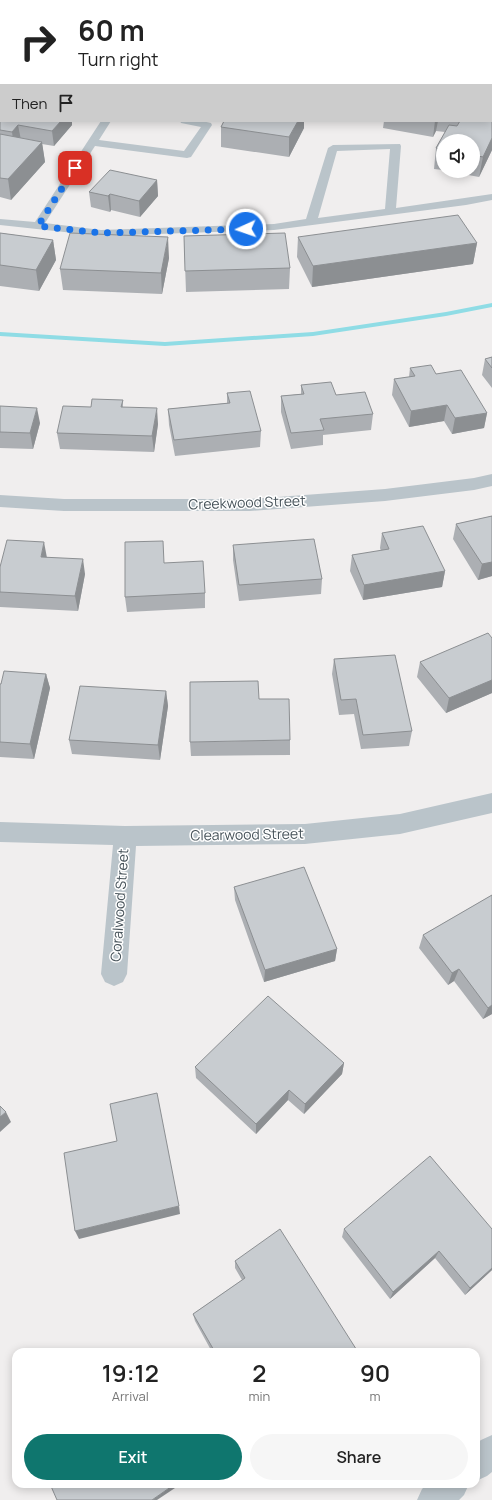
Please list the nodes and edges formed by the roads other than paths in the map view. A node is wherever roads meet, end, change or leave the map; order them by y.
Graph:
1 (105, 122) edge
2 (190, 122) edge
3 (92, 142) junction
4 (492, 197) edge
5 (390, 212) junction
6 (0, 222) edge
7 (312, 222) junction
8 (38, 226) junction
9 (492, 480) edge
10 (0, 501) edge
11 (492, 803) edge
12 (0, 832) edge
13 (124, 836) junction
14 (114, 974) dead end
15 (492, 1451) edge
16 (480, 1462) edge
17 (448, 1488) edge
18 (433, 1500) edge

1 - 3 lane
2 - 3 lane
3 - 8 lane
4 - 5 lane
5 - 7 lane
5 - 7 lane
6 - 8 lane
7 - 8 lane
9 - 10 street, Creekwood Street
11 - 13 street, Clearwood Street
12 - 13 street, Clearwood Street
13 - 14 street, Coralwood Street
15 - 16 street
17 - 18 street

